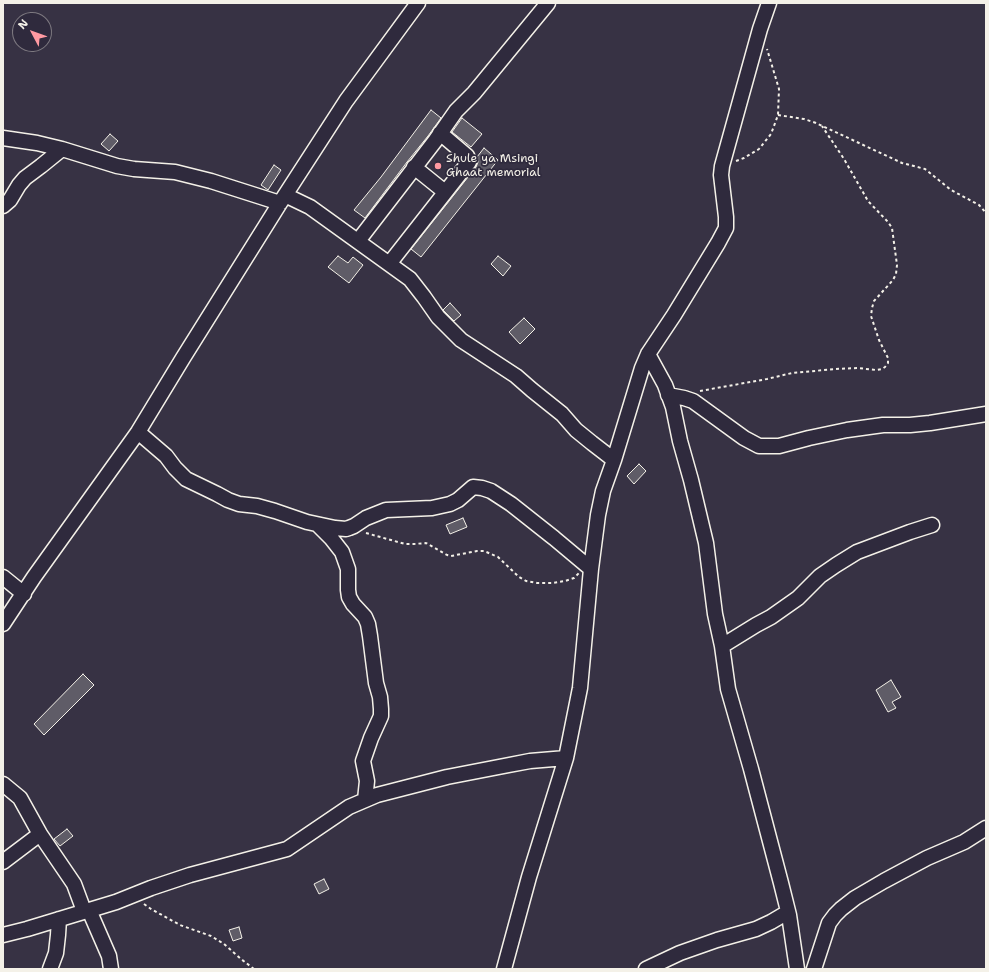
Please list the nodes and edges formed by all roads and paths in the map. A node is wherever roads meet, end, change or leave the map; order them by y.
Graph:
1 (418, 3) edge
2 (548, 3) edge
3 (769, 3) edge
4 (767, 47) dead end
5 (778, 115) junction
6 (822, 126) junction
7 (440, 133) junction
8 (3, 138) edge
9 (62, 149) junction
10 (722, 166) junction
11 (414, 168) junction
12 (445, 192) junction
13 (282, 199) junction
14 (3, 206) edge
15 (986, 212) edge
16 (358, 241) junction
17 (389, 264) junction
18 (648, 354) junction
19 (698, 391) dead end
20 (668, 395) junction
21 (986, 414) edge
22 (138, 432) junction
23 (614, 460) junction
24 (318, 525) junction
25 (932, 525) dead end
26 (349, 528) junction
27 (588, 566) junction
28 (3, 577) edge
29 (24, 594) junction
30 (4, 622) edge
31 (722, 646) junction
32 (566, 758) junction
33 (3, 784) edge
34 (365, 800) junction
35 (986, 828) edge
36 (40, 834) junction
37 (3, 862) edge
38 (133, 895) junction
39 (87, 910) junction
40 (788, 912) junction
41 (59, 919) junction
42 (3, 935) edge
43 (50, 969) edge
44 (111, 969) edge
45 (254, 969) edge
46 (504, 969) edge
47 (646, 969) edge
48 (797, 969) edge
49 (814, 969) edge

1 - 13 street
2 - 7 street
3 - 10 street
4 - 5 path
5 - 6 path
5 - 10 path
6 - 15 path
6 - 19 path
7 - 11 street
7 - 12 street
8 - 9 street
9 - 13 street
9 - 14 street
10 - 18 street
11 - 12 street
11 - 16 street
12 - 17 street
13 - 16 street
13 - 22 street
16 - 17 street
17 - 23 street
18 - 20 street
18 - 23 street
20 - 21 street
20 - 31 street
22 - 24 street
22 - 29 street
23 - 27 street
24 - 26 street
24 - 34 street
25 - 31 street
26 - 27 path
26 - 27 street
27 - 32 street
28 - 29 street
29 - 30 street
31 - 40 street
32 - 34 street
32 - 46 street
33 - 36 street
34 - 38 street
35 - 49 street
36 - 37 street
36 - 39 street
38 - 39 street
38 - 45 path
39 - 41 street
39 - 44 street
40 - 47 street
40 - 48 street
41 - 42 street
41 - 43 street

